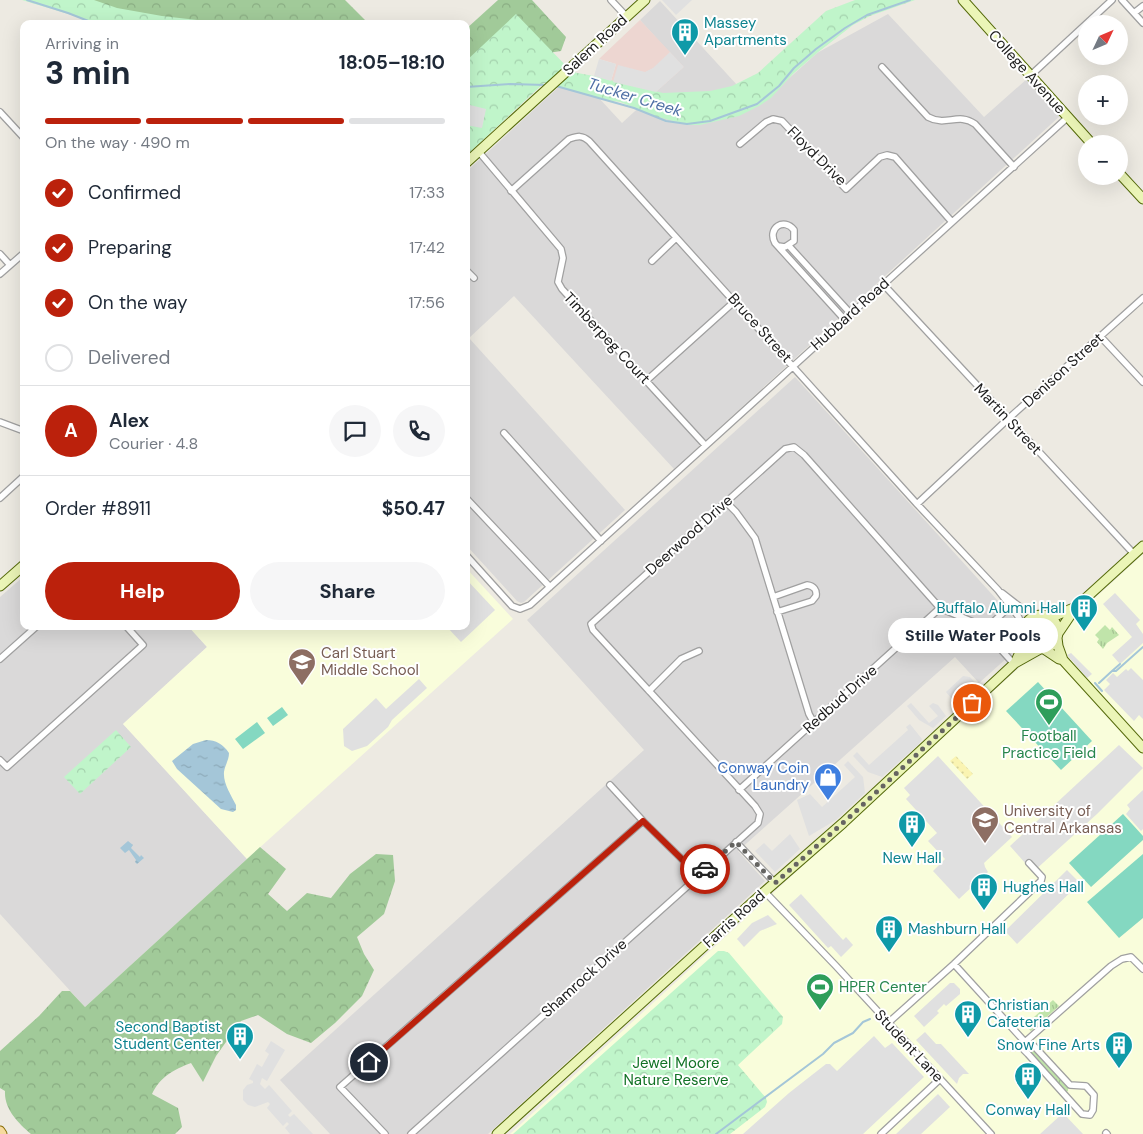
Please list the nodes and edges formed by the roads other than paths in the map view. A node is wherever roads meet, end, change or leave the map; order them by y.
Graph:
1 (611, 0) edge
2 (645, 0) edge
3 (963, 0) edge
4 (1112, 0) edge
5 (1122, 0) edge
6 (1143, 6) edge
7 (1134, 14) junction
8 (626, 16) junction
9 (1143, 23) edge
10 (882, 67) dead end
11 (1031, 75) junction
12 (0, 112) edge
13 (1068, 117) junction
14 (20, 134) edge
15 (1084, 135) edge
16 (740, 144) dead end
17 (479, 152) junction
18 (470, 160) edge
19 (1014, 167) junction
20 (1128, 183) edge
21 (511, 191) junction
22 (1143, 199) edge
23 (952, 222) junction
24 (676, 238) junction
25 (778, 246) junction
26 (789, 246) junction
27 (0, 254) edge
28 (20, 256) edge
29 (652, 261) dead end
30 (10, 265) junction
31 (0, 274) edge
32 (470, 274) edge
33 (474, 278) dead end
34 (883, 284) junction
35 (1143, 298) edge
36 (735, 301) junction
37 (851, 314) junction
38 (845, 320) junction
39 (1100, 336) junction
40 (793, 366) junction
41 (646, 381) junction
42 (1143, 382) edge
43 (1008, 419) junction
44 (0, 422) edge
45 (20, 430) edge
46 (504, 433) dead end
47 (705, 445) junction
48 (20, 480) edge
49 (0, 498) edge
50 (470, 502) edge
51 (726, 502) junction
52 (917, 504) junction
53 (601, 541) junction
54 (1143, 546) edge
55 (1134, 554) junction
56 (470, 560) edge
57 (20, 568) edge
58 (0, 586) edge
59 (550, 587) junction
60 (998, 590) junction
61 (773, 597) junction
62 (1010, 606) junction
63 (1076, 607) junction
64 (940, 608) junction
65 (778, 612) junction
66 (1043, 615) junction
67 (33, 630) edge
68 (130, 630) edge
69 (985, 630) junction
70 (1024, 632) junction
71 (1058, 635) junction
72 (1042, 649) junction
73 (699, 651) dead end
74 (0, 660) edge
75 (1063, 660) junction
76 (1015, 663) junction
77 (649, 691) junction
78 (814, 723) junction
79 (1143, 748) edge
80 (0, 760) edge
81 (610, 785) dead end
82 (739, 790) junction
83 (643, 821) junction
84 (736, 842) junction
85 (1029, 863) dead end
86 (698, 875) junction
87 (775, 883) junction
88 (765, 892) junction
89 (954, 964) junction
90 (1143, 969) edge
91 (888, 1024) junction
92 (1026, 1042) junction
93 (940, 1079) junction
94 (1070, 1085) junction
95 (1067, 1097) junction
96 (385, 1134) edge
97 (411, 1134) edge
98 (497, 1134) edge
99 (880, 1134) edge
100 (991, 1134) edge

1 - 8 street
2 - 8 street, Salem Road
3 - 11 street, College Avenue
4 - 11 street
5 - 7 street
6 - 7 street
7 - 9 street
8 - 17 street, Salem Road
10 - 19 street
11 - 13 street, College Avenue
12 - 14 street
13 - 15 street, College Avenue
13 - 19 street, Hubbard Road
16 - 23 street, Floyd Drive
17 - 18 street, Salem Road
17 - 21 street, Timberpeg Court
19 - 23 street, Hubbard Road
20 - 22 street
21 - 24 street, Bruce Street
21 - 41 street, Timberpeg Court
23 - 34 street, Hubbard Road
24 - 29 street
24 - 36 street, Bruce Street
25 - 26 street
25 - 26 street
25 - 38 street
26 - 37 street
27 - 30 street
28 - 30 street
30 - 31 street
32 - 33 street
34 - 37 street, Hubbard Road
34 - 43 street, Martin Street
35 - 39 street, Denison Street
36 - 40 street, Bruce Street
36 - 41 street
37 - 38 street, Hubbard Road
38 - 40 street, Hubbard Road
39 - 42 street
39 - 43 street, Denison Street
40 - 47 street, Hubbard Road
40 - 52 street, Bruce Street
41 - 47 street, Timberpeg Court
43 - 52 street, Denison Street
43 - 55 street, Martin Street
44 - 45 street
46 - 53 street
47 - 53 street, Hubbard Road
48 - 49 street
50 - 59 street
51 - 61 street
51 - 64 street, Deerwood Drive
51 - 77 street, Deerwood Drive
52 - 60 street, Bruce Street
53 - 59 street, Hubbard Road
54 - 55 street
55 - 63 street
56 - 59 street, Hubbard Road
57 - 58 street
60 - 62 street, Bruce Street
60 - 66 street, Bruce Street
61 - 65 street
61 - 65 street
62 - 69 street
62 - 70 street, Bruce Street
63 - 66 street
63 - 71 street
64 - 69 street
64 - 78 street, Redbud Drive
65 - 78 street
66 - 70 street
66 - 71 street
67 - 74 street
68 - 80 street
69 - 76 street
70 - 72 street
70 - 76 street, Farris Road
71 - 72 street
71 - 75 street
72 - 75 street
72 - 76 street, Farris Road
73 - 77 street
75 - 79 street
76 - 87 street, Farris Road
77 - 82 street
78 - 82 street, Redbud Drive
81 - 83 street
82 - 84 street, Shamrock Drive
83 - 86 street
83 - 96 street
84 - 86 street, Shamrock Drive
84 - 87 street
85 - 89 street
86 - 97 street, Shamrock Drive
87 - 88 street, Farris Road
88 - 91 street, Student Lane
88 - 98 street, Farris Road
89 - 91 street
89 - 92 street
90 - 92 street
91 - 93 street, Student Lane
92 - 94 street
92 - 95 street
93 - 99 street
93 - 100 street, Student Lane
94 - 95 street
94 - 95 street

